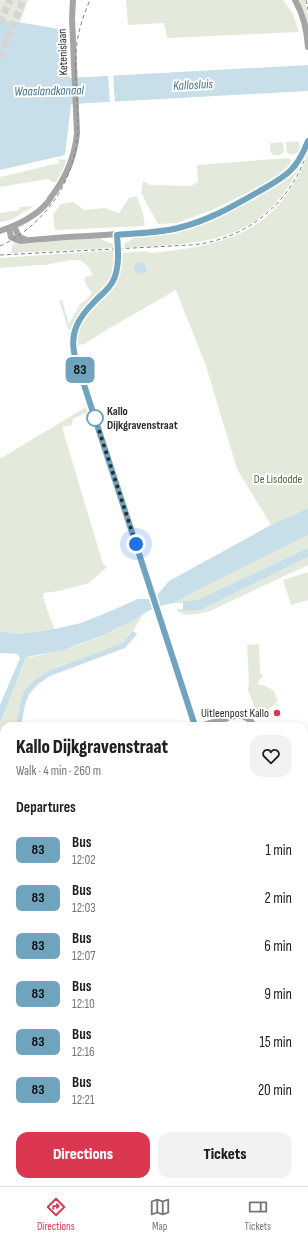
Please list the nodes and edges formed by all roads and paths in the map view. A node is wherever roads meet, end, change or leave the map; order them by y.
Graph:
1 (69, 0) edge
2 (73, 0) edge
3 (292, 0) edge
4 (295, 0) edge
5 (300, 12) junction
6 (72, 18) junction
7 (308, 47) edge
8 (308, 141) edge
9 (12, 226) junction
10 (0, 227) edge
11 (0, 231) edge
12 (117, 235) junction
13 (194, 722) edge
14 (214, 722) edge
15 (251, 722) edge

1 - 6 main road, Ketenislaan
2 - 6 main road, Ketenislaan
3 - 5 main road
4 - 5 main road
5 - 7 main road
6 - 9 main road, Ketenislaan
8 - 12 main road
9 - 10 main road
9 - 11 main road
9 - 12 main road
12 - 13 main road
14 - 15 main road

